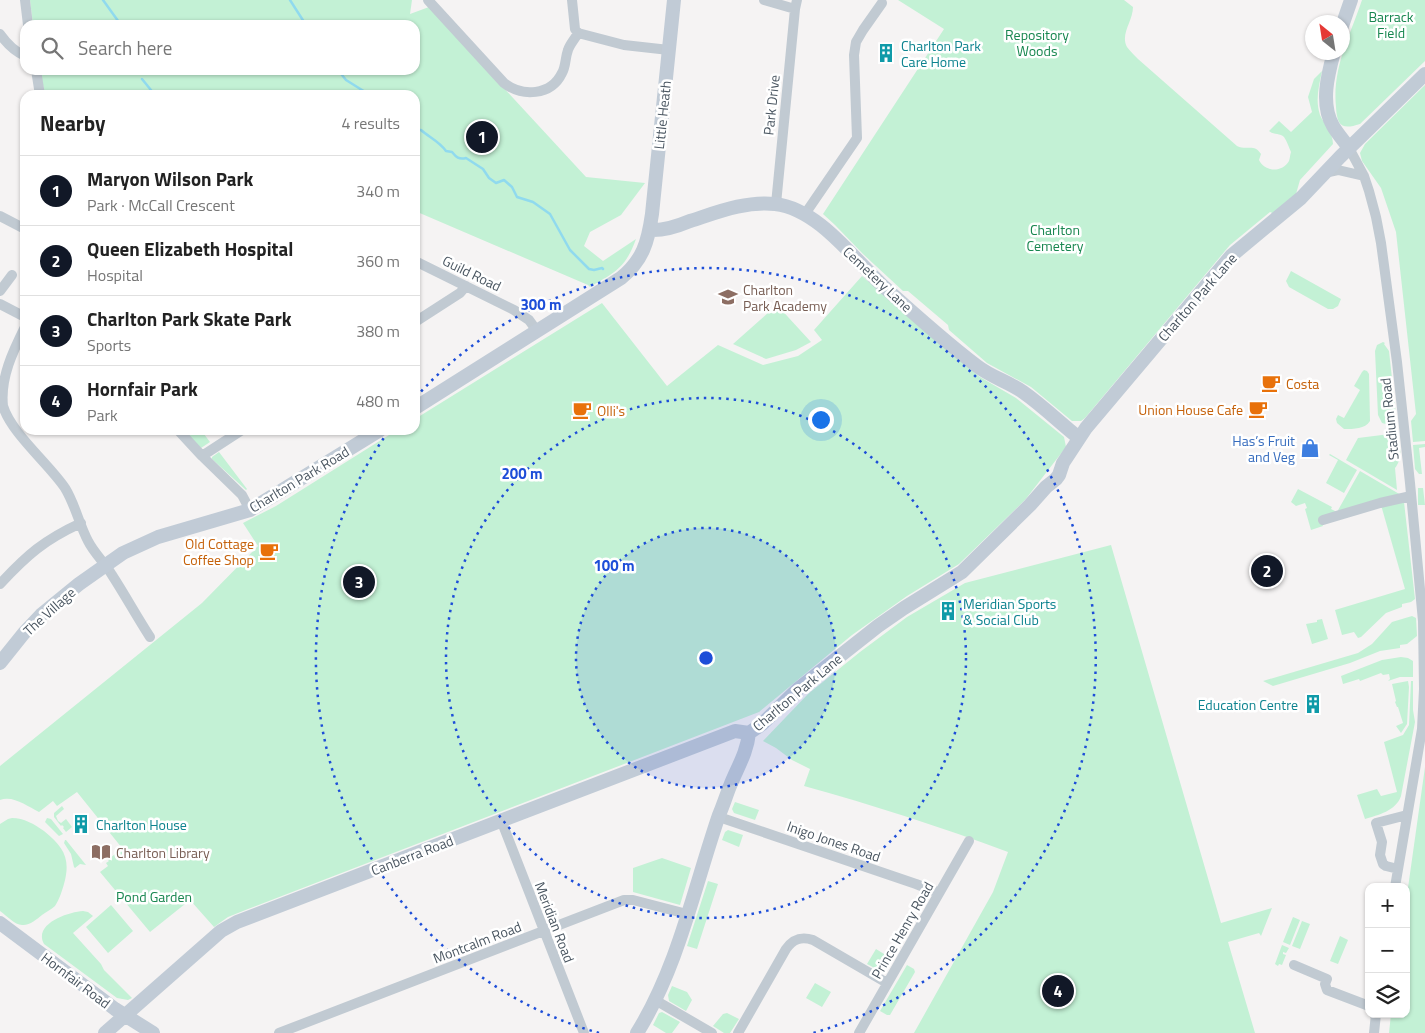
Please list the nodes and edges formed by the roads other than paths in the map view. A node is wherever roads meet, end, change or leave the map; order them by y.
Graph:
1 (25, 0) edge
2 (428, 0) edge
3 (572, 0) edge
4 (674, 0) edge
5 (764, 0) edge
6 (1351, 0) edge
7 (882, 3) dead end
8 (796, 4) edge
9 (1346, 15) edge
10 (27, 20) edge
11 (578, 33) junction
12 (0, 34) edge
13 (669, 50) junction
14 (20, 54) edge
15 (1332, 60) edge
16 (1425, 74) edge
17 (37, 75) edge
18 (39, 90) edge
19 (1349, 148) junction
20 (1324, 173) junction
21 (1364, 176) junction
22 (776, 204) junction
23 (805, 214) junction
24 (0, 216) edge
25 (20, 226) edge
26 (650, 230) junction
27 (420, 263) edge
28 (12, 275) dead end
29 (466, 286) junction
30 (0, 291) edge
31 (0, 304) edge
32 (20, 314) edge
33 (420, 319) edge
34 (537, 331) junction
35 (20, 338) edge
36 (420, 405) edge
37 (20, 435) edge
38 (20, 435) edge
39 (183, 435) edge
40 (234, 435) edge
41 (372, 435) edge
42 (1079, 438) junction
43 (202, 456) junction
44 (1411, 496) junction
45 (250, 510) junction
46 (1323, 520) dead end
47 (81, 523) junction
48 (105, 565) junction
49 (0, 584) edge
50 (150, 637) dead end
51 (1425, 661) edge
52 (0, 663) edge
53 (1423, 729) edge
54 (749, 733) junction
55 (1407, 814) junction
56 (719, 817) junction
57 (501, 820) junction
58 (969, 842) dead end
59 (1398, 869) junction
60 (1396, 883) edge
61 (939, 893) junction
62 (687, 914) junction
63 (0, 924) edge
64 (544, 931) junction
65 (1294, 965) dead end
66 (887, 983) junction
67 (655, 1000) junction
68 (1365, 1004) edge
69 (125, 1016) junction
70 (1376, 1018) edge
71 (151, 1032) edge
72 (105, 1033) edge
73 (279, 1033) edge
74 (584, 1033) edge
75 (637, 1033) edge
76 (712, 1033) edge
77 (738, 1033) edge
78 (858, 1033) edge
79 (1374, 1033) edge

1 - 10 street
2 - 11 street
3 - 11 street
4 - 13 street, Little Heath
5 - 8 street, Park Drive
6 - 9 street
7 - 23 street
8 - 22 street, Park Drive
11 - 13 street
12 - 14 street
13 - 26 street, Little Heath
15 - 19 street
16 - 19 street, Charlton Park Lane
17 - 18 street
19 - 20 street, Charlton Park Lane
19 - 21 street, Stadium Road
20 - 21 street
20 - 42 street, Charlton Park Lane
21 - 44 street, Stadium Road
22 - 23 street, Cemetery Lane
22 - 26 street, Cemetery Lane
23 - 42 street, Cemetery Lane
24 - 25 street
26 - 34 street
27 - 29 street, Guild Road
28 - 30 street
29 - 33 street
29 - 34 street, Guild Road
31 - 32 street
34 - 36 street
35 - 37 street
38 - 47 street
39 - 43 street
40 - 43 street
41 - 45 street, Charlton Park Road
42 - 54 street, Charlton Park Lane
43 - 45 street
44 - 46 street
44 - 51 street, Stadium Road
45 - 48 street, Charlton Park Road
47 - 48 street
47 - 49 street
48 - 50 street
48 - 52 street, The Village
51 - 53 street, Stadium Road
53 - 55 street, Stadium Road
54 - 56 street, Charlton Park Lane
54 - 57 street, Canberra Road
55 - 59 street, Stadium Road
55 - 59 street
56 - 61 street, Inigo Jones Road
56 - 62 street, Charlton Park Lane
57 - 64 street, Meridian Road
57 - 69 street, Canberra Road
58 - 61 street, Prince Henry Road
59 - 60 street, Stadium Road
61 - 66 street, Prince Henry Road
62 - 64 street, Montcalm Road
62 - 67 street, Charlton Park Lane
63 - 69 street, Hornfair Road
64 - 73 street, Montcalm Road
64 - 74 street, Meridian Road
65 - 68 street
66 - 77 street
66 - 78 street, Prince Henry Road
67 - 75 street, Charlton Park Lane
67 - 76 street
69 - 71 street, Hornfair Road
69 - 72 street, Canberra Road
70 - 79 street

